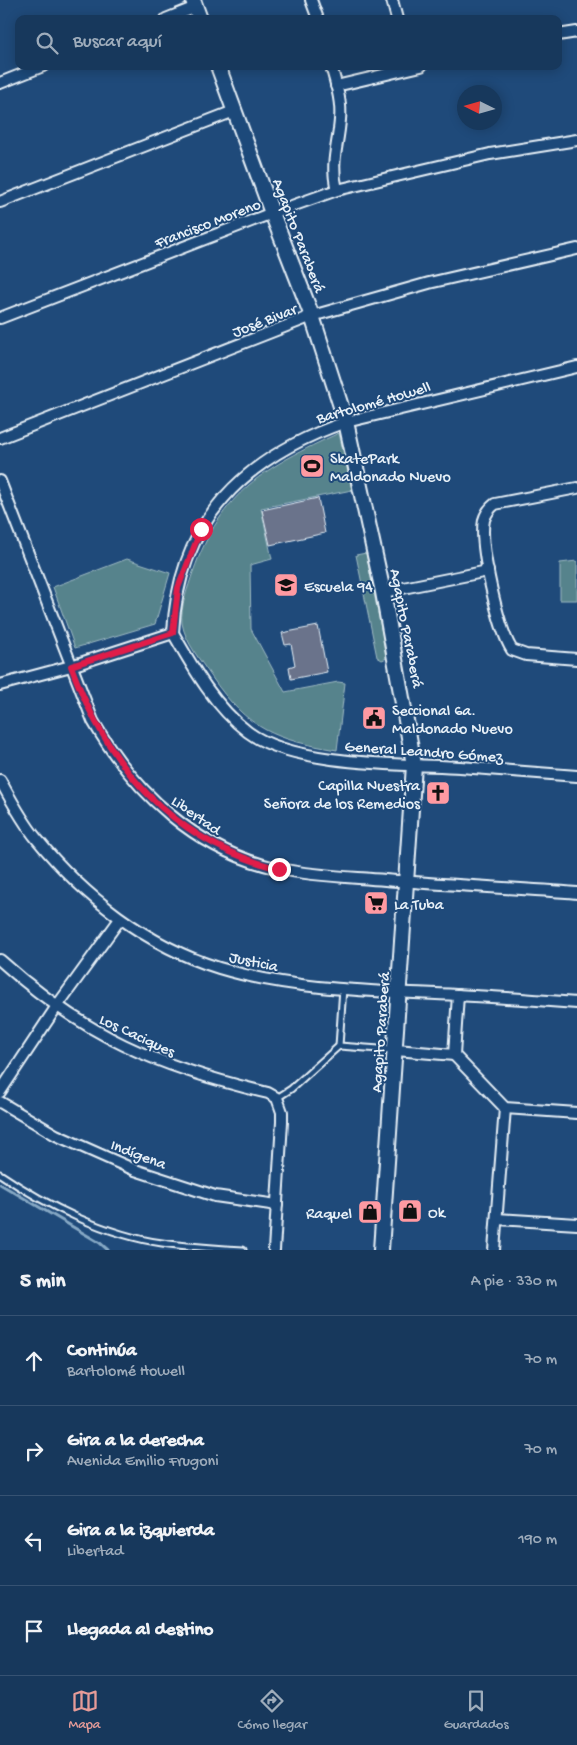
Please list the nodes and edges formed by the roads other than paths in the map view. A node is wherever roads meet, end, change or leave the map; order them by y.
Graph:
1 (311, 0) edge
2 (392, 0) edge
3 (196, 9) edge
4 (178, 15) edge
5 (317, 15) edge
6 (396, 15) edge
7 (577, 32) edge
8 (562, 34) edge
9 (33, 70) edge
10 (219, 70) edge
11 (332, 70) edge
12 (402, 70) edge
13 (0, 83) edge
14 (336, 86) junction
15 (234, 111) junction
16 (577, 140) edge
17 (337, 190) junction
18 (0, 202) edge
19 (272, 213) junction
20 (577, 249) edge
21 (312, 316) junction
22 (0, 318) edge
23 (577, 367) edge
24 (346, 422) junction
25 (0, 438) edge
26 (0, 481) edge
27 (577, 488) edge
28 (488, 572) junction
29 (384, 592) junction
30 (173, 633) junction
31 (577, 659) edge
32 (71, 666) junction
33 (0, 685) edge
34 (414, 765) junction
35 (577, 776) edge
36 (0, 780) edge
37 (407, 881) junction
38 (577, 893) edge
39 (120, 919) junction
40 (0, 960) edge
41 (343, 988) junction
42 (399, 993) junction
43 (458, 995) junction
44 (577, 1003) edge
45 (57, 1006) junction
46 (339, 1046) junction
47 (396, 1050) junction
48 (454, 1055) junction
49 (0, 1092) edge
50 (278, 1100) junction
51 (0, 1102) edge
52 (505, 1108) junction
53 (577, 1113) edge
54 (0, 1174) edge
55 (277, 1205) junction
56 (497, 1219) junction
57 (577, 1224) edge
58 (243, 1250) edge
59 (274, 1250) edge
60 (382, 1250) edge
61 (494, 1250) edge

1 - 5 street
2 - 6 street
3 - 4 street
7 - 8 street
9 - 13 street
10 - 15 street, Agapito Paraberá
11 - 14 street
12 - 14 street
14 - 17 street
15 - 18 street
15 - 19 street, Agapito Paraberá
16 - 17 street, Francisco Moreno
17 - 19 street, Francisco Moreno
19 - 21 street, Agapito Paraberá
19 - 22 street, Francisco Moreno
20 - 21 street, José Bivar
21 - 24 street, Agapito Paraberá
21 - 25 street, José Bivar
23 - 24 street, Bartolomé Howell
24 - 29 street, Agapito Paraberá
24 - 30 street, Bartolomé Howell
26 - 32 street, Libertad
27 - 28 street
28 - 29 street
28 - 31 street
29 - 34 street, Agapito Paraberá
30 - 32 street
30 - 34 street, General Leandro Gómez
32 - 33 street
32 - 37 street, Libertad
34 - 35 street, General Leandro Gómez
34 - 37 street, Agapito Paraberá
36 - 39 street, Justicia
37 - 38 street, Libertad
37 - 42 street, Agapito Paraberá
39 - 41 street, Justicia
39 - 45 street
40 - 45 street, Los Caciques
41 - 42 street, Justicia
41 - 46 lane
42 - 43 street, Justicia
42 - 47 street, Agapito Paraberá
43 - 44 street, Justicia
43 - 48 street
45 - 49 street
45 - 50 street, Los Caciques
46 - 47 lane
46 - 50 lane
47 - 48 street
47 - 60 street, Agapito Paraberá
48 - 52 street
50 - 55 street
51 - 55 street, Indígena
52 - 53 street
52 - 56 street
54 - 58 lane
55 - 59 street
56 - 57 street
56 - 61 street

